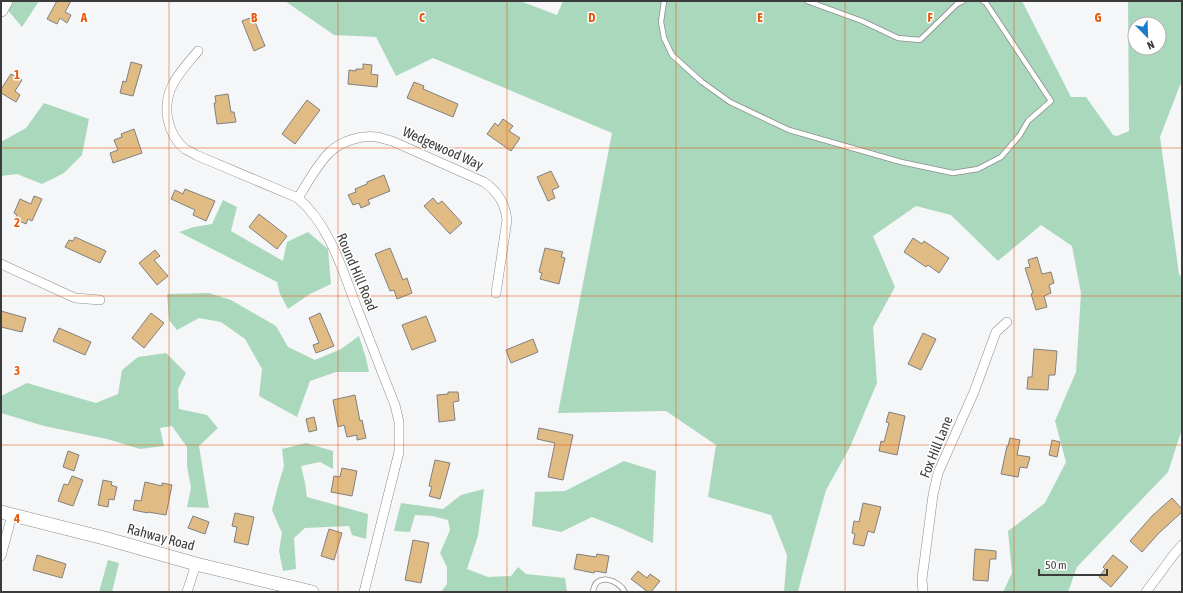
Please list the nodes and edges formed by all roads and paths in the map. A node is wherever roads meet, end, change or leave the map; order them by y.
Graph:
1 (6, 1) edge
2 (664, 1) edge
3 (807, 1) edge
4 (951, 1) edge
5 (963, 1) edge
6 (985, 2) edge
7 (957, 4) junction
8 (1, 10) edge
9 (198, 51) dead end
10 (298, 198) junction
11 (1, 264) edge
12 (496, 293) dead end
13 (100, 300) dead end
14 (1007, 322) dead end
15 (7, 514) edge
16 (1182, 545) edge
17 (1, 556) edge
18 (196, 564) junction
19 (187, 592) edge
20 (312, 592) edge
21 (364, 592) edge
22 (593, 592) edge
23 (625, 592) edge
24 (922, 592) edge
25 (1146, 592) edge

1 - 8 street
2 - 6 lane
3 - 7 lane
4 - 7 lane
5 - 7 lane
9 - 10 street, Round Hill Road
10 - 12 street, Wedgewood Way
10 - 21 street, Round Hill Road
11 - 13 street
14 - 24 street, Fox Hill Lane
15 - 17 street
15 - 18 street, Rahway Road
16 - 25 street
18 - 19 street
18 - 20 street, Rahway Road
22 - 23 lane

